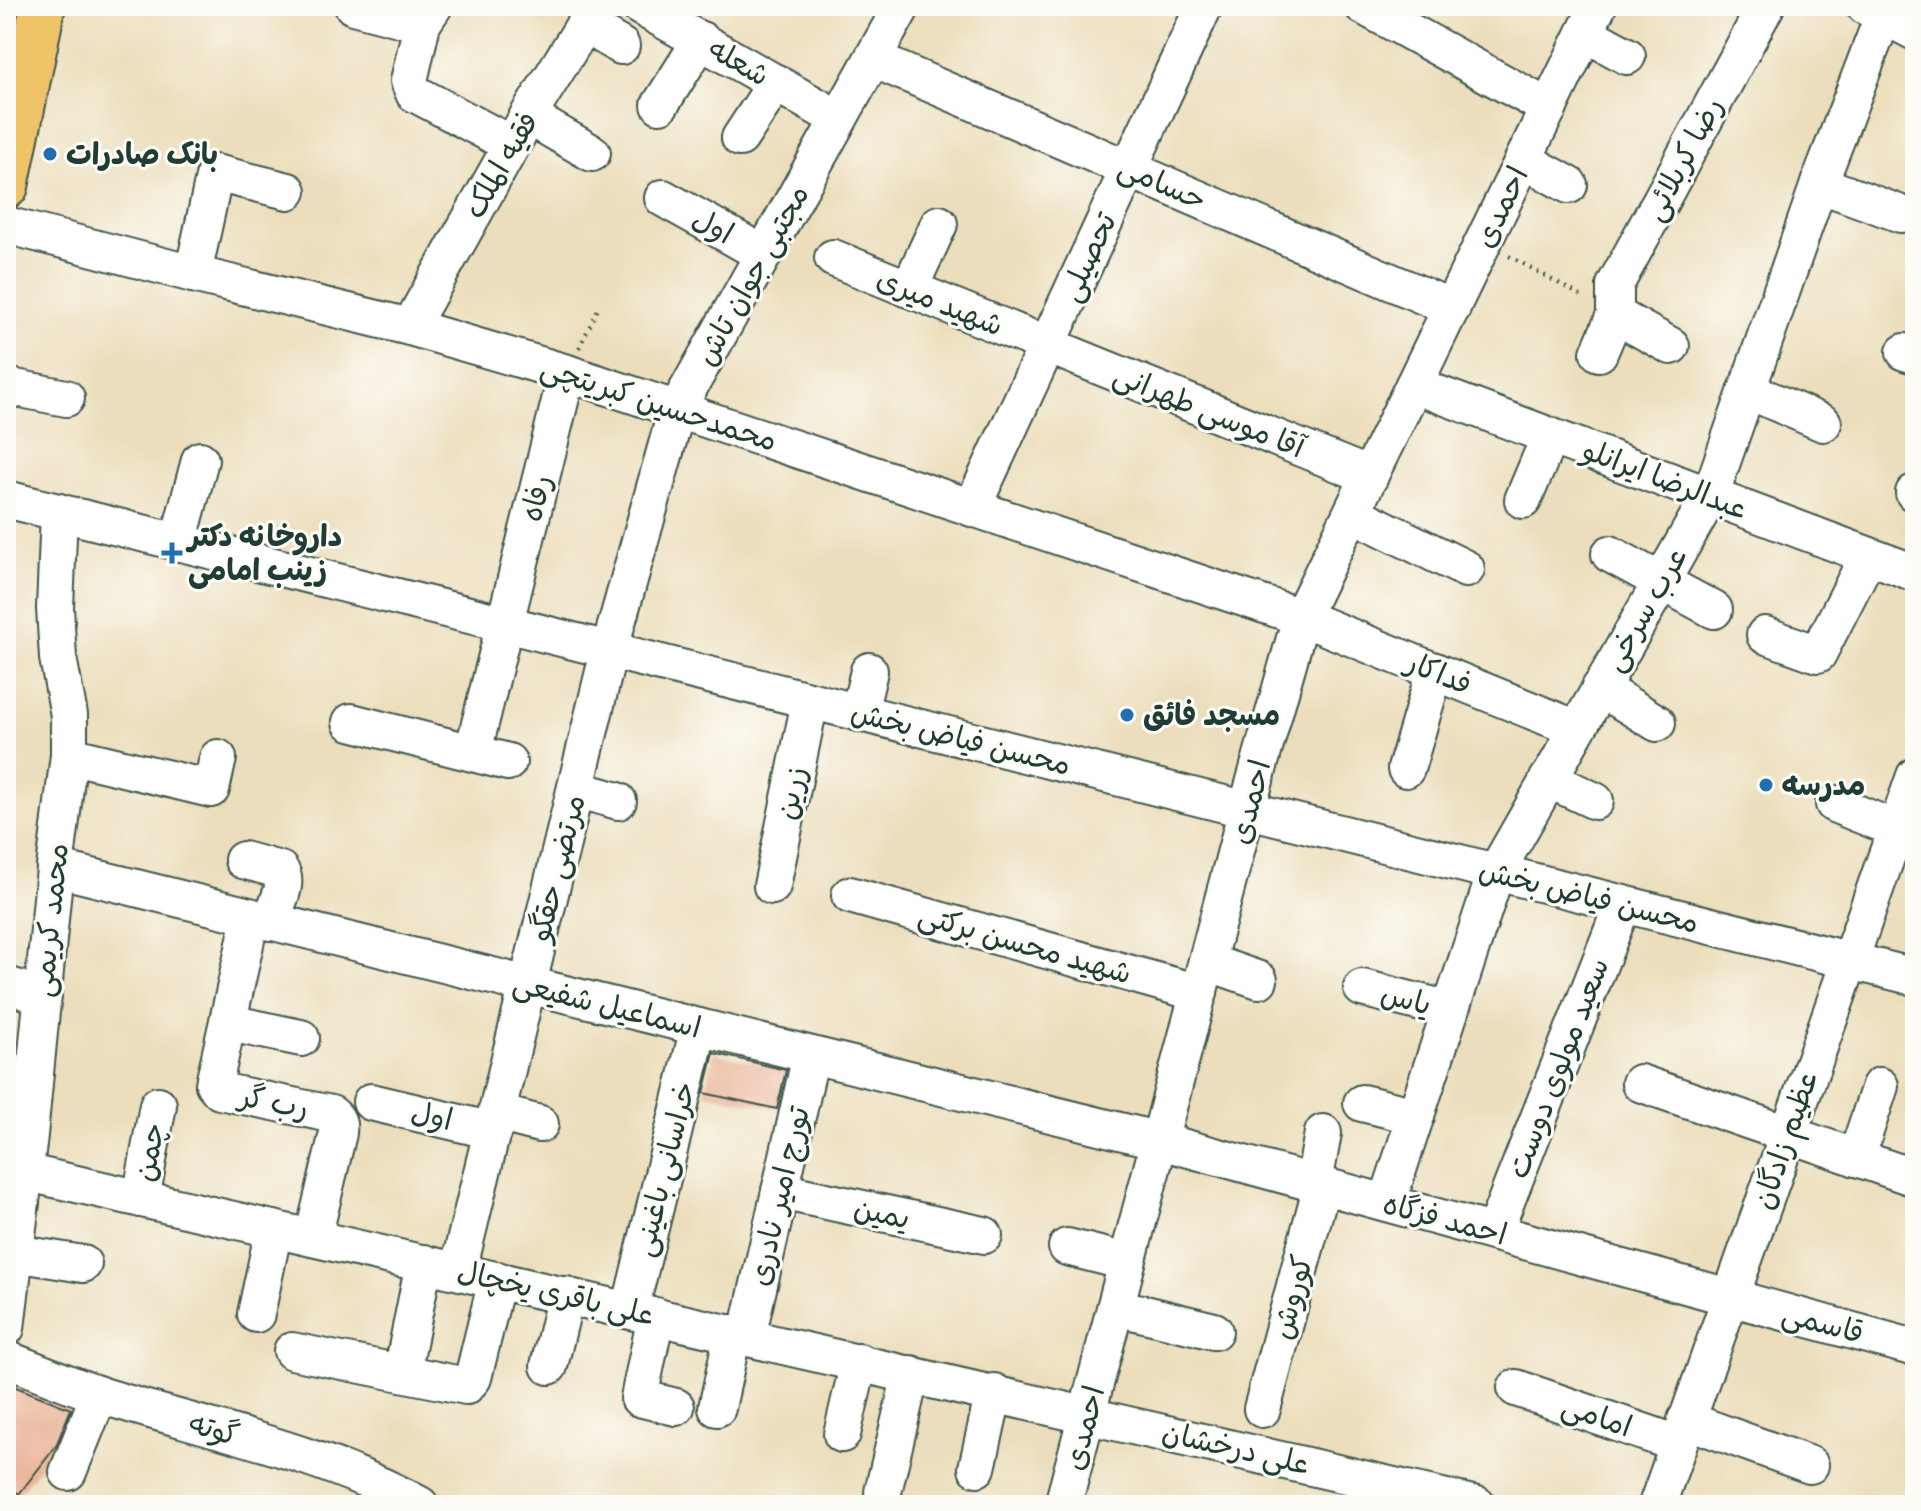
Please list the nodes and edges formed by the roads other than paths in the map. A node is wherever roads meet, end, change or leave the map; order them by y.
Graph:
1 (353, 6) edge
2 (639, 6) edge
3 (902, 6) edge
4 (1204, 6) edge
5 (1766, 6) edge
6 (1365, 7) edge
7 (1879, 9) edge
8 (428, 15) edge
9 (590, 15) edge
10 (1592, 19) edge
11 (28, 30) edge
12 (1915, 32) edge
13 (701, 40) junction
14 (621, 46) dead end
15 (1627, 56) dead end
16 (873, 59) junction
17 (776, 83) junction
18 (660, 105) dead end
19 (1549, 108) junction
20 (839, 119) junction
21 (520, 131) junction
22 (740, 138) dead end
23 (592, 153) dead end
24 (1524, 160) junction
25 (1129, 169) junction
26 (1819, 184) junction
27 (1569, 185) dead end
28 (6, 186) edge
29 (288, 191) dead end
30 (663, 198) dead end
31 (1901, 214) dead end
32 (939, 224) dead end
33 (6, 225) edge
34 (763, 254) junction
35 (833, 258) dead end
36 (193, 274) junction
37 (909, 289) junction
38 (1452, 308) junction
39 (1615, 315) junction
40 (410, 327) junction
41 (1048, 345) junction
42 (1671, 346) dead end
43 (1599, 353) dead end
44 (567, 373) junction
45 (1414, 385) junction
46 (6, 386) edge
47 (1747, 390) junction
48 (66, 398) dead end
49 (677, 409) junction
50 (1823, 423) dead end
51 (1550, 436) junction
52 (200, 460) dead end
53 (1370, 476) junction
54 (1710, 496) junction
55 (6, 499) edge
56 (1523, 500) dead end
57 (972, 508) junction
58 (59, 512) junction
59 (1352, 513) junction
60 (178, 543) junction
61 (1610, 554) dead end
62 (1868, 556) junction
63 (1466, 569) dead end
64 (1915, 573) edge
65 (1662, 580) junction
66 (1714, 610) dead end
67 (1301, 617) junction
68 (504, 624) junction
69 (1765, 635) dead end
70 (609, 651) junction
71 (869, 671) dead end
72 (1435, 671) junction
73 (1600, 688) junction
74 (810, 701) junction
75 (859, 713) junction
76 (351, 722) dead end
77 (1657, 723) dead end
78 (1577, 729) junction
79 (473, 752) junction
80 (69, 755) junction
81 (218, 758) dead end
82 (508, 762) dead end
83 (1406, 769) dead end
84 (1915, 776) edge
85 (1548, 779) junction
86 (576, 789) junction
87 (618, 801) dead end
88 (1595, 801) dead end
89 (1834, 804) dead end
90 (1247, 809) junction
91 (1899, 855) edge
92 (243, 860) dead end
93 (55, 868) junction
94 (1496, 872) junction
95 (772, 886) dead end
96 (850, 895) dead end
97 (1623, 904) junction
98 (260, 920) junction
99 (1849, 961) junction
100 (1203, 977) junction
101 (1915, 977) edge
102 (1259, 980) dead end
103 (6, 985) edge
104 (528, 986) junction
105 (1362, 988) dead end
106 (43, 996) junction
107 (1450, 1010) junction
108 (229, 1023) junction
109 (699, 1027) junction
110 (301, 1038) dead end
111 (811, 1055) junction
112 (1640, 1083) dead end
113 (1880, 1086) dead end
114 (371, 1102) dead end
115 (1362, 1103) dead end
116 (158, 1105) dead end
117 (1416, 1116) junction
118 (495, 1122) junction
119 (540, 1124) dead end
120 (18, 1132) edge
121 (1323, 1133) dead end
122 (1788, 1135) junction
123 (1160, 1141) junction
124 (1856, 1158) junction
125 (24, 1172) junction
126 (1915, 1178) edge
127 (1318, 1184) junction
128 (780, 1191) junction
129 (141, 1199) junction
130 (1387, 1203) junction
131 (274, 1229) junction
132 (1494, 1232) junction
133 (984, 1235) dead end
134 (313, 1238) junction
135 (1067, 1247) dead end
136 (15, 1253) junction
137 (1127, 1262) junction
138 (83, 1264) dead end
139 (441, 1267) junction
140 (497, 1280) junction
141 (566, 1295) junction
142 (1730, 1297) junction
143 (1116, 1307) junction
144 (643, 1313) junction
145 (256, 1314) dead end
146 (6, 1328) edge
147 (1214, 1331) dead end
148 (740, 1335) junction
149 (1915, 1348) edge
150 (292, 1351) dead end
151 (6, 1359) edge
152 (859, 1362) junction
153 (549, 1366) dead end
154 (402, 1373) junction
155 (911, 1374) junction
156 (1516, 1388) dead end
157 (994, 1392) junction
158 (99, 1395) junction
159 (676, 1407) dead end
160 (717, 1408) dead end
161 (1262, 1409) dead end
162 (1087, 1414) junction
163 (1682, 1432) junction
164 (842, 1434) dead end
165 (1810, 1465) dead end
166 (977, 1468) dead end
167 (68, 1472) dead end
168 (1345, 1490) edge
169 (883, 1492) dead end
170 (420, 1505) edge
171 (1063, 1505) edge
172 (1477, 1505) edge
173 (1657, 1505) edge

1 - 8 street
2 - 13 street, شعله
3 - 16 street, مجتبی جوان تاش
4 - 25 street, تحصیلی
5 - 39 street, رضا کربلائی
6 - 19 street
7 - 12 street
7 - 26 street, عرب سرخی
8 - 21 street
9 - 14 street
9 - 21 street, فقیه الملک
10 - 15 street
10 - 19 street, احمدی
11 - 28 main road
13 - 17 street, شعله
13 - 18 street
16 - 20 street, مجتبی جوان تاش
16 - 25 street, حسامی
17 - 20 street, شعله
17 - 22 street
19 - 24 street, احمدی
20 - 34 street, مجتبی جوان تاش
21 - 23 street
21 - 40 street, فقیه الملک
24 - 27 street
24 - 38 street, احمدی
25 - 38 street, حسامی
25 - 41 street, تحصیلی
26 - 31 street
26 - 47 street, عرب سرخی
29 - 36 street
30 - 34 street, اول
32 - 37 street
33 - 36 street, محمدحسین کبریتچی
34 - 49 street, مجتبی جوان تاش
35 - 37 street, شهید میری
36 - 40 street, محمدحسین کبریتچی
37 - 41 street, شهید میری
38 - 45 street, احمدی
39 - 42 street
39 - 43 street
40 - 44 street, محمدحسین کبریتچی
41 - 53 street, آقا موسی طهرانی
41 - 57 street, تحصیلی
44 - 49 street, محمدحسین کبریتچی
44 - 68 street, رفاه
45 - 51 street, عبدالرضا ایرانلو
45 - 53 street, احمدی
46 - 48 street
47 - 50 street
47 - 54 street, عرب سرخی
49 - 57 street, محمدحسین کبریتچی
49 - 70 street, مجتبی جوان تاش
51 - 54 street, عبدالرضا ایرانلو
51 - 56 street
52 - 60 street
53 - 59 street, احمدی
54 - 62 street, عبدالرضا ایرانلو
54 - 65 street, عرب سرخی
55 - 58 street, محسن فیاض بخش
57 - 67 street, محمدحسین کبریتچی
58 - 60 street, محسن فیاض بخش
58 - 80 street, محمد کریمی
59 - 63 street
59 - 67 street, احمدی
60 - 68 street, محسن فیاض بخش
61 - 65 street
62 - 64 street, عبدالرضا ایرانلو
62 - 69 street
65 - 66 street
65 - 73 street, عرب سرخی
67 - 72 street, فداکار
67 - 90 street, احمدی
68 - 70 street, محسن فیاض بخش
68 - 79 street, رفاه
70 - 74 street, محسن فیاض بخش
70 - 86 street, مرتضی حقگو
71 - 75 street
72 - 78 street, فداکار
72 - 83 street
73 - 77 street
73 - 78 street, عرب سرخی
74 - 75 street, محسن فیاض بخش
74 - 95 street, زرین
75 - 90 street, محسن فیاض بخش
76 - 79 street
78 - 85 street, عرب سرخی
79 - 82 street
80 - 81 street
80 - 93 street, محمد کریمی
84 - 91 street, عظیم زادگان
85 - 88 street
85 - 94 street, عرب سرخی
86 - 87 street
86 - 104 street, مرتضی حقگو
89 - 91 street
90 - 94 street, محسن فیاض بخش
90 - 100 street, احمدی
91 - 99 street, عظیم زادگان
92 - 98 street
93 - 98 street, اسماعیل شفیعی
93 - 106 street, محمد کریمی
94 - 97 street, محسن فیاض بخش
94 - 107 street, عرب سرخی
96 - 100 street, شهید محسن برکتی
97 - 99 street, محسن فیاض بخش
97 - 132 street, سعید مولوی دوست
98 - 104 street, اسماعیل شفیعی
98 - 108 street, رب گر
99 - 101 street, محسن فیاض بخش
99 - 122 street, عظیم زادگان
100 - 102 street
100 - 123 street, احمدی
103 - 106 street
104 - 109 street, اسماعیل شفیعی
104 - 118 street, مرتضی حقگو
105 - 107 street, یاس
106 - 120 street, محمد کریمی
107 - 117 street, عرب سرخی
108 - 110 street
108 - 134 street, رب گر
109 - 111 street, اسماعیل شفیعی
109 - 144 street, خراسانی باغینی
111 - 123 street, اسماعیل شفیعی
111 - 128 street, تورج امیر نادری
112 - 122 street
113 - 124 street
114 - 118 street, اول
115 - 117 street
116 - 129 street, چمن
117 - 130 street, عرب سرخی
118 - 119 street, اول
118 - 139 street, مرتضی حقگو
120 - 125 street, محمد کریمی
121 - 127 street
122 - 124 street
122 - 142 street, عظیم زادگان
123 - 127 street, احمد فزگاه
123 - 137 street, احمدی
124 - 126 street
125 - 129 street, علی باقری یخچال
125 - 136 street, محمد کریمی
127 - 130 street, احمد فزگاه
127 - 161 street, کوروش
128 - 133 street, یمین
128 - 148 street, تورج امیر نادری
129 - 131 street, علی باقری یخچال
130 - 132 street, احمد فزگاه
131 - 134 street, علی باقری یخچال
131 - 145 street
132 - 142 street, احمد فزگاه
134 - 139 street, علی باقری یخچال
135 - 137 street
136 - 138 street
136 - 146 street, محمد کریمی
137 - 143 street, احمدی
139 - 140 street, علی باقری یخچال
139 - 154 street, مرتضی حقگو
140 - 141 street, علی باقری یخچال
140 - 154 street
141 - 144 street, علی باقری یخچال
141 - 153 street
142 - 149 street, قاسمی
142 - 163 street, عظیم زادگان
143 - 147 street
143 - 162 street, احمدی
144 - 148 street, علی باقری یخچال
144 - 159 street, خراسانی باغینی
148 - 152 street, علی باقری یخچال
148 - 160 street, تورج امیر نادری
150 - 154 street
151 - 158 street, گوته
152 - 155 street, علی باقری یخچال
152 - 164 street
155 - 157 street, علی باقری یخچال
155 - 169 street
156 - 163 street, امامی
157 - 162 street, علی باقری یخچال
157 - 166 street
158 - 167 street
158 - 170 street, گوته
162 - 168 street, علی درخشان
162 - 171 street, احمدی
163 - 165 street, امامی
163 - 173 street, عظیم زادگان
168 - 172 street, علی درخشان

